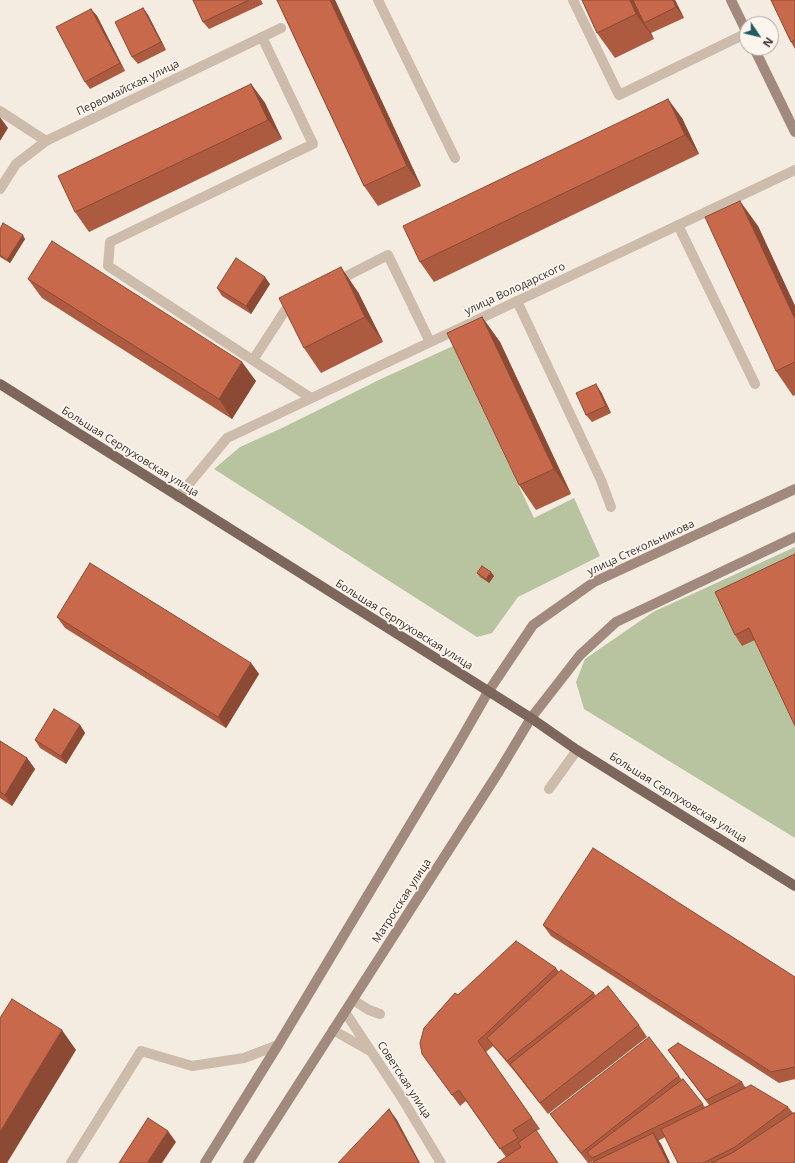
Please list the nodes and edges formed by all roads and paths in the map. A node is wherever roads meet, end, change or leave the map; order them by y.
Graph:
1 (378, 0) edge
2 (573, 0) edge
3 (731, 0) edge
4 (739, 16) edge
5 (281, 28) edge
6 (262, 37) junction
7 (739, 37) edge
8 (758, 56) edge
9 (0, 111) edge
10 (795, 132) edge
11 (46, 141) junction
12 (455, 158) dead end
13 (795, 170) edge
14 (0, 189) edge
15 (678, 225) junction
16 (328, 286) edge
17 (301, 299) edge
18 (517, 301) junction
19 (430, 342) junction
20 (253, 360) junction
21 (0, 384) edge
22 (755, 384) dead end
23 (311, 398) junction
24 (795, 489) edge
25 (178, 497) junction
26 (612, 507) dead end
27 (795, 537) edge
28 (488, 692) junction
29 (531, 718) junction
30 (578, 750) junction
31 (549, 789) dead end
32 (795, 886) edge
33 (353, 1000) junction
34 (345, 1012) junction
35 (380, 1014) dead end
36 (333, 1030) junction
37 (278, 1045) junction
38 (370, 1051) junction
39 (71, 1163) edge
40 (205, 1163) edge
41 (248, 1163) edge
42 (441, 1163) edge

1 - 12 street
2 - 7 street
3 - 4 main road
5 - 6 street, Первомайская улица
6 - 11 street, Первомайская улица
6 - 20 street
8 - 10 main road
9 - 11 street
11 - 14 street, Первомайская улица
13 - 15 street, улица Володарского
15 - 18 street, улица Володарского
15 - 22 street
16 - 19 street
17 - 20 street
18 - 19 street, улица Володарского
18 - 26 street
19 - 23 street, улица Володарского
20 - 23 street
21 - 25 main road, Большая Серпуховская улица
23 - 25 street, улица Володарского
24 - 28 main road, улица Стекольникова
25 - 28 main road, Большая Серпуховская улица
27 - 29 main road, Матросская улица
28 - 29 main road, Большая Серпуховская улица
28 - 37 main road
29 - 30 main road, Большая Серпуховская улица
29 - 33 main road, Матросская улица
30 - 31 street
30 - 32 main road, Большая Серпуховская улица
33 - 34 main road, Матросская улица
33 - 35 street
34 - 36 main road, Матросская улица
34 - 38 street, Советская улица
36 - 38 street
36 - 41 main road, Матросская улица
37 - 39 street
37 - 40 main road
38 - 42 street, Советская улица

